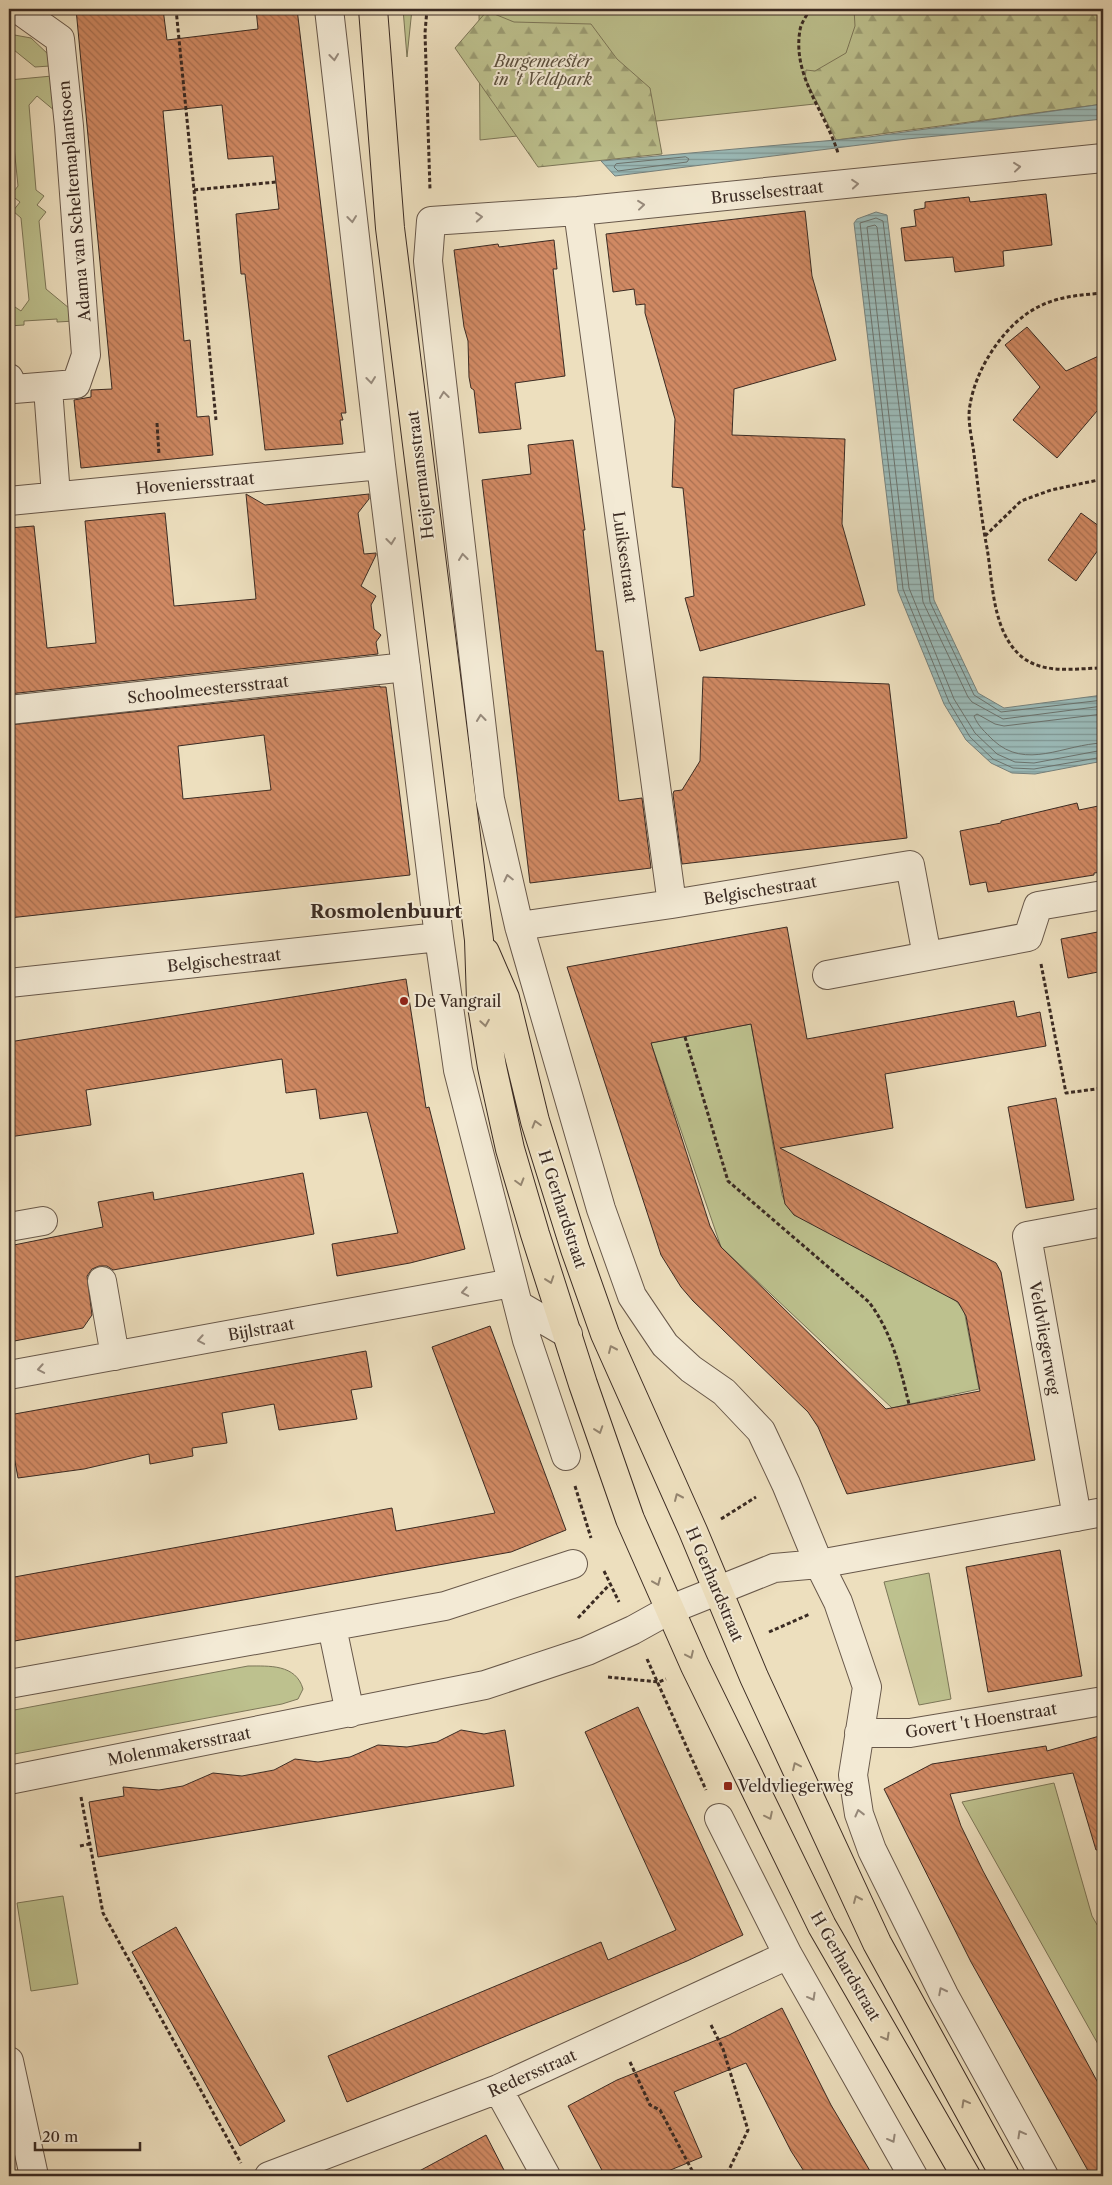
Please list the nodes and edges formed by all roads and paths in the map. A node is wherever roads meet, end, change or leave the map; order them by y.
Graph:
1 (18, 9) edge
2 (176, 9) edge
3 (329, 9) edge
4 (374, 9) edge
5 (427, 9) edge
6 (810, 9) edge
7 (838, 152) dead end
8 (1103, 158) edge
9 (276, 182) dead end
10 (194, 190) junction
11 (578, 211) junction
12 (431, 221) junction
13 (1103, 293) edge
14 (9, 378) edge
15 (48, 388) junction
16 (216, 420) dead end
17 (381, 465) junction
18 (1103, 479) edge
19 (56, 496) junction
20 (9, 501) edge
21 (985, 536) junction
22 (406, 667) junction
23 (1103, 668) edge
24 (9, 710) edge
25 (1103, 895) edge
26 (672, 904) junction
27 (518, 926) junction
28 (439, 937) junction
29 (1028, 937) junction
30 (479, 940) junction
31 (927, 956) junction
32 (827, 975) dead end
33 (9, 983) edge
34 (685, 1037) dead end
35 (1103, 1088) edge
36 (43, 1221) dead end
37 (1103, 1222) edge
38 (9, 1228) edge
39 (102, 1280) dead end
40 (516, 1294) junction
41 (568, 1334) junction
42 (116, 1356) junction
43 (9, 1375) edge
44 (909, 1404) dead end
45 (566, 1456) dead end
46 (786, 1484) junction
47 (1103, 1512) edge
48 (1077, 1516) junction
49 (693, 1531) junction
50 (573, 1564) dead end
51 (819, 1564) junction
52 (717, 1590) junction
53 (670, 1610) junction
54 (332, 1627) junction
55 (633, 1630) junction
56 (9, 1684) edge
57 (1103, 1701) edge
58 (350, 1713) junction
59 (858, 1733) junction
60 (75, 1766) junction
61 (9, 1780) edge
62 (719, 1818) joint
63 (832, 1842) junction
64 (90, 1844) junction
65 (80, 1846) dead end
66 (872, 1850) junction
67 (788, 1955) junction
68 (698, 1997) junction
69 (618, 2034) junction
70 (9, 2066) edge
71 (498, 2089) junction
72 (244, 2168) dead end
73 (34, 2176) edge
74 (270, 2176) edge
75 (546, 2176) edge
76 (695, 2176) edge
77 (726, 2176) edge
78 (913, 2176) edge
79 (966, 2176) edge
80 (1006, 2176) edge
81 (1044, 2176) edge

1 - 15 street, Adama van Scheltemaplantsoen
2 - 10 path
3 -> 17 street
4 - 30 main road, Heijermansstraat
5 - 12 path
6 - 7 path
11 -> 8 street, Brusselsestraat
9 - 10 path
10 - 16 path
12 -> 11 street, Brusselsestraat
11 - 26 street, Luiksestraat
27 -> 12 street, Heijermansstraat
13 - 21 path
14 - 15 street, Adama van Scheltemaplantsoen
15 - 19 street
17 - 19 street, Hoveniersstraat
17 -> 22 street
18 - 21 path
19 - 20 street, Hoveniersstraat
21 - 23 path
22 - 24 street, Schoolmeestersstraat
22 - 28 street
25 - 29 street
26 - 27 street, Belgischestraat
26 - 31 street, Belgischestraat
27 - 46 street
28 - 33 street, Belgischestraat
28 - 40 street
29 - 31 street
29 - 35 path
30 -> 41 main road, H Gerhardstraat
49 -> 30 main road, H Gerhardstraat
31 - 32 street
34 - 44 path
36 - 38 street
37 - 48 street, Veldvliegerweg
39 - 42 street
40 - 41 street
40 -> 42 street, Bijlstraat
40 - 45 street
41 -> 53 main road, H Gerhardstraat
42 -> 43 street, Bijlstraat
46 - 49 path
46 - 51 street
47 - 48 street
48 - 51 street
49 - 52 main road, H Gerhardstraat
50 - 54 street
51 - 52 street
51 - 59 street
52 - 53 street, Molenmakersstraat
63 -> 52 main road, H Gerhardstraat
53 - 55 street, Molenmakersstraat
53 -> 79 main road, H Gerhardstraat
54 - 56 street
54 - 58 street
55 - 58 street, Molenmakersstraat
55 - 62 path
57 - 59 street, Govert 't Hoenstraat
58 - 60 street, Molenmakersstraat
66 -> 59 street
60 - 61 street, Molenmakersstraat
60 - 64 path
62 - 67 street
63 - 66 street
80 -> 63 main road, H Gerhardstraat
64 - 65 path
64 - 72 path
81 -> 66 street
67 - 68 street, Redersstraat
67 -> 78 street
68 - 69 street, Redersstraat
68 - 77 path
69 - 71 street, Redersstraat
69 - 76 path
70 - 73 street
71 - 74 street, Redersstraat
71 - 75 street

